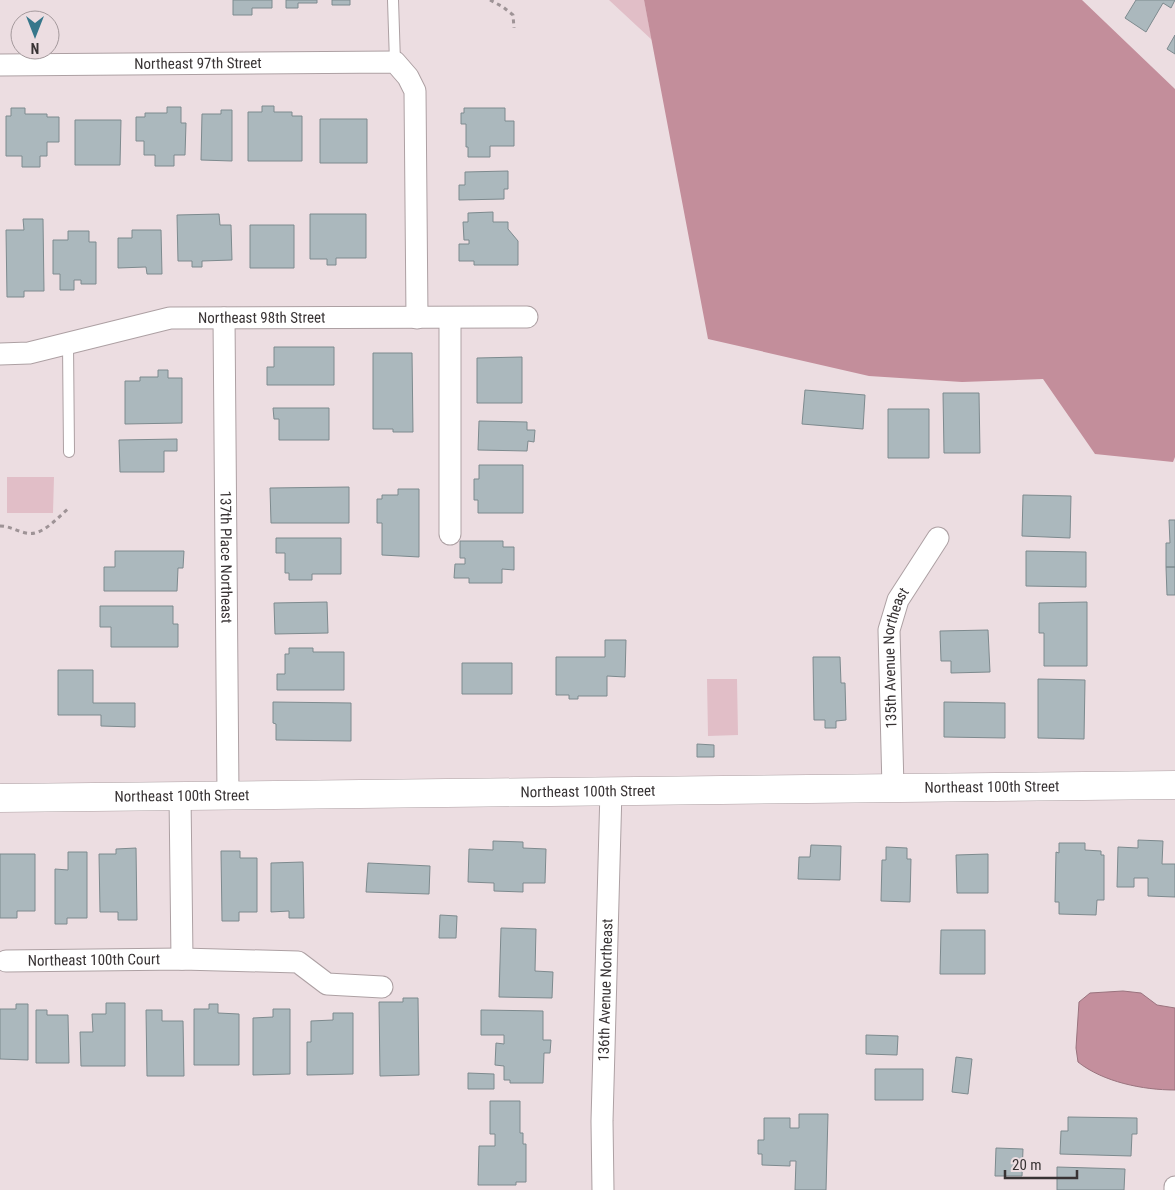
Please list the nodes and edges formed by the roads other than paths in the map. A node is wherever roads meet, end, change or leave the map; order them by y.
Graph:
1 (393, 0) edge
2 (395, 62) junction
3 (0, 65) edge
4 (527, 317) dead end
5 (224, 318) junction
6 (417, 318) junction
7 (450, 318) junction
8 (68, 344) junction
9 (0, 354) edge
10 (68, 452) dead end
11 (450, 534) dead end
12 (938, 538) dead end
13 (1175, 785) edge
14 (893, 788) junction
15 (611, 790) junction
16 (180, 795) junction
17 (228, 795) junction
18 (0, 798) edge
19 (182, 960) junction
20 (6, 961) dead end
21 (382, 987) dead end
22 (603, 1190) edge

1 - 2 lane
2 - 3 street, Northeast 97th Street
2 - 6 street
4 - 7 street, Northeast 98th Street
5 - 6 street, Northeast 98th Street
5 - 8 street, Northeast 98th Street
5 - 17 street, 137th Place Northeast
6 - 7 street, Northeast 98th Street
7 - 11 street
8 - 9 street, Northeast 98th Street
8 - 10 lane
12 - 14 street, 135th Avenue Northeast
13 - 14 street, Northeast 100th Street
14 - 15 street, Northeast 100th Street
15 - 17 street, Northeast 100th Street
15 - 22 street, 136th Avenue Northeast
16 - 17 street, Northeast 100th Street
16 - 18 street, Northeast 100th Street
16 - 19 street, Northeast 100th Court
19 - 20 street, Northeast 100th Court
19 - 21 street, Northeast 100th Court

